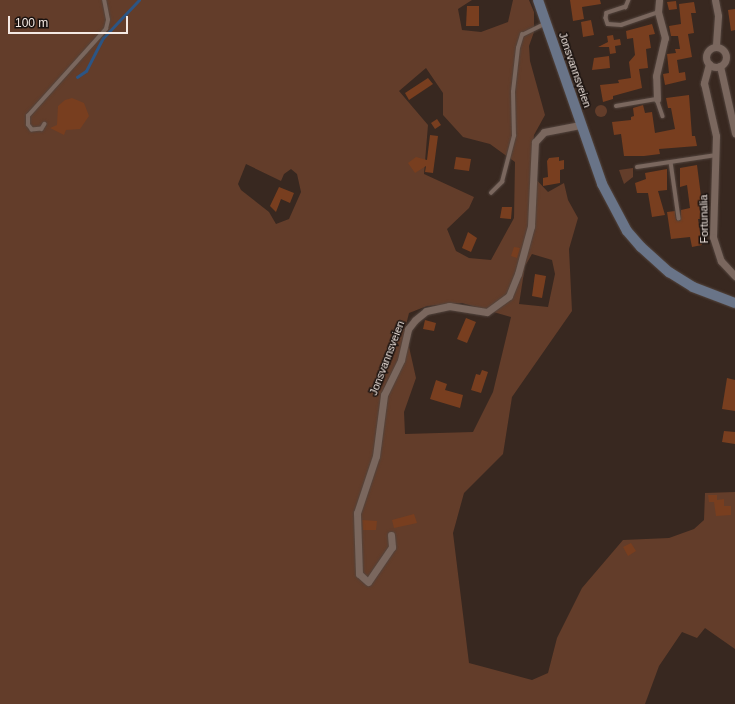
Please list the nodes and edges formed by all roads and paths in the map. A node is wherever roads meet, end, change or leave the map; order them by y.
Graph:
1 (104, 0) edge
2 (538, 0) edge
3 (628, 0) edge
4 (659, 0) edge
5 (715, 0) edge
6 (658, 12) junction
7 (546, 23) junction
8 (716, 47) junction
9 (709, 64) junction
10 (720, 66) junction
11 (657, 99) junction
12 (616, 106) dead end
13 (664, 116) dead end
14 (45, 124) dead end
15 (581, 125) junction
16 (735, 133) edge
17 (716, 155) junction
18 (671, 162) junction
19 (637, 167) dead end
20 (491, 193) dead end
21 (679, 218) dead end
22 (735, 276) edge
23 (735, 303) edge
24 (391, 535) dead end

1 - 14 lane
2 - 7 main road, Jonsvannsveien
3 - 6 lane
4 - 6 street
5 - 8 street, Fortunalia
6 - 11 street
7 - 15 main road, Jonsvannsveien
7 - 20 lane, Jonsvannsveien
8 - 9 street, Fortunalia
8 - 10 street
9 - 10 street
9 - 17 street, Fortunalia
10 - 16 street
11 - 12 lane
11 - 13 lane
15 - 23 main road, Jonsvannsveien
15 - 24 street, Jonsvannsveien
17 - 18 lane
17 - 22 street, Fortunalia
18 - 19 lane
18 - 21 lane

